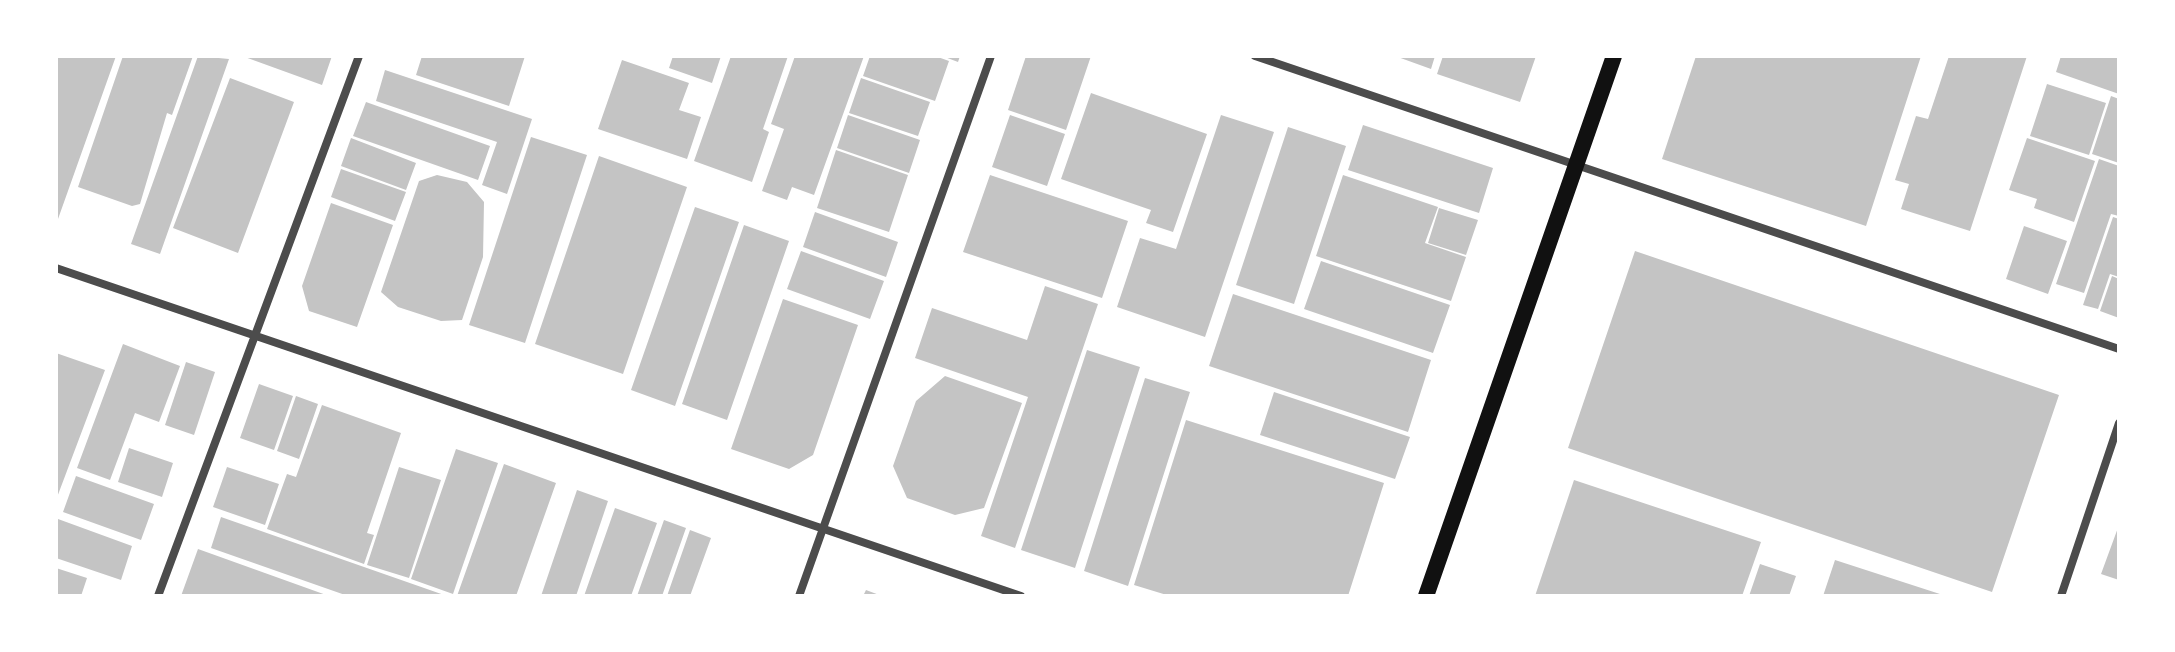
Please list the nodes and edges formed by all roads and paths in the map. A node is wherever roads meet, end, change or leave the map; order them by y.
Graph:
1 (359, 56) edge
2 (991, 56) edge
3 (1255, 56) edge
4 (1614, 56) edge
5 (1575, 166) junction
6 (56, 268) edge
7 (254, 335) junction
8 (2119, 349) edge
9 (2119, 423) edge
10 (822, 528) junction
11 (158, 596) edge
12 (799, 596) edge
13 (1021, 596) edge
14 (1426, 596) edge
15 (2061, 596) edge

1 - 7 street
2 - 10 street
3 - 5 street
4 - 5 main road
5 - 8 street
5 - 14 main road
6 - 7 street
7 - 10 street
7 - 11 street
9 - 15 street
10 - 12 street
10 - 13 street

